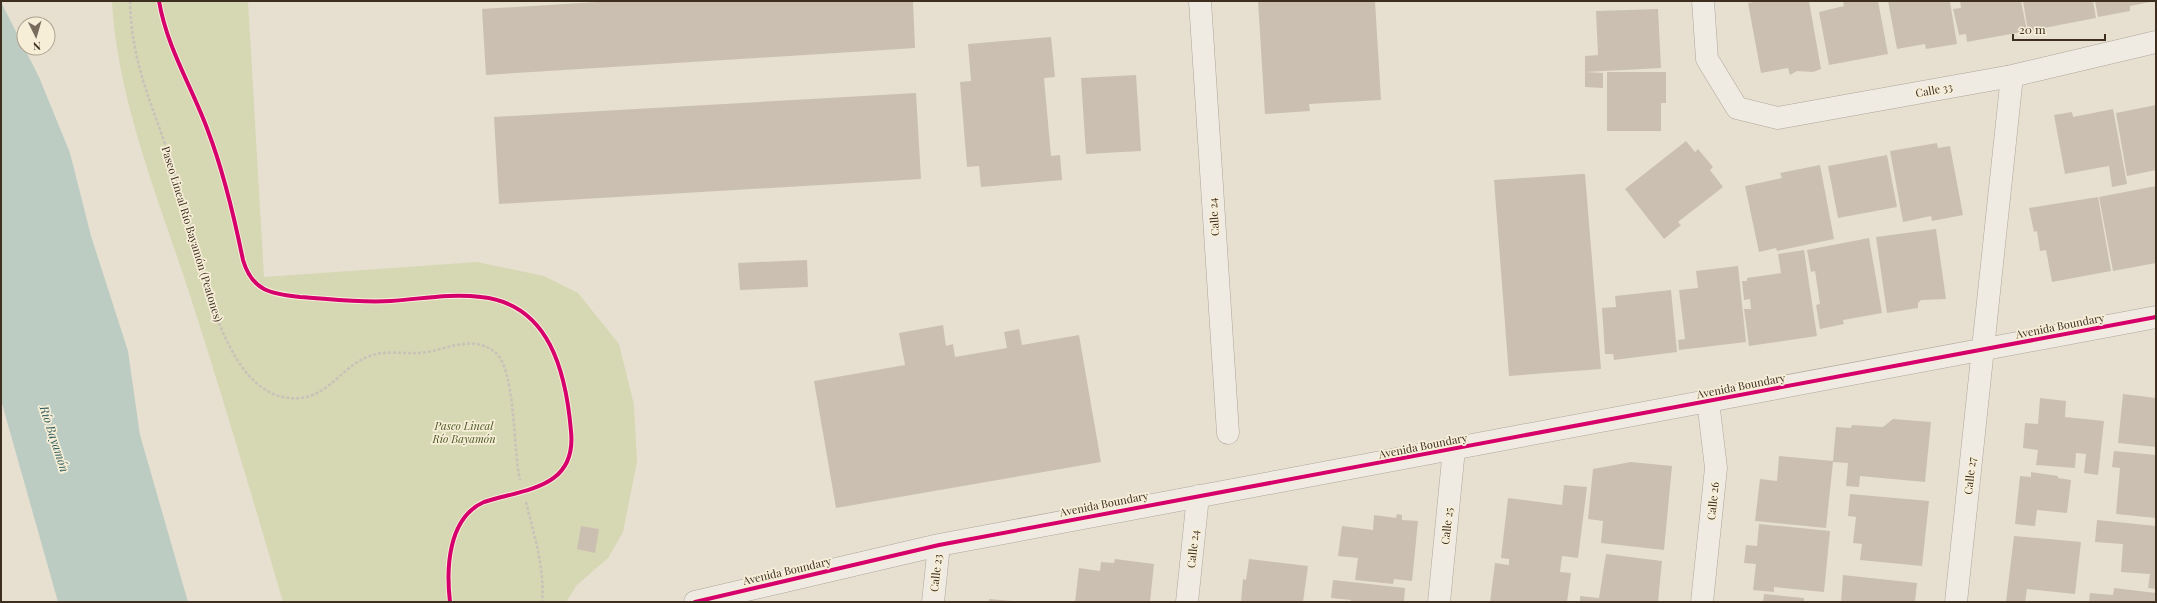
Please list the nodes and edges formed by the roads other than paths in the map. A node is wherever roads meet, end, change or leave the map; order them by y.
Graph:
1 (1200, 1) edge
2 (1703, 1) edge
3 (2156, 42) edge
4 (2012, 76) junction
5 (2156, 317) edge
6 (1983, 349) junction
7 (1708, 401) junction
8 (1228, 433) dead end
9 (1454, 449) junction
10 (1198, 496) junction
11 (939, 545) junction
12 (695, 602) edge
13 (933, 602) edge
14 (1187, 602) edge
15 (1439, 602) edge
16 (1702, 602) edge
17 (1956, 602) edge

1 - 8 street, Calle 24
2 - 4 street, Calle 33
3 - 4 street, Calle 33
4 - 6 street, Calle 27
5 - 6 street, Avenida Boundary
6 - 7 street, Avenida Boundary
6 - 17 street, Calle 27
7 - 9 street, Avenida Boundary
7 - 16 street, Calle 26
9 - 10 street, Avenida Boundary
9 - 15 street, Calle 25
10 - 11 street, Avenida Boundary
10 - 14 street, Calle 24
11 - 12 street, Avenida Boundary
11 - 13 street, Calle 23

